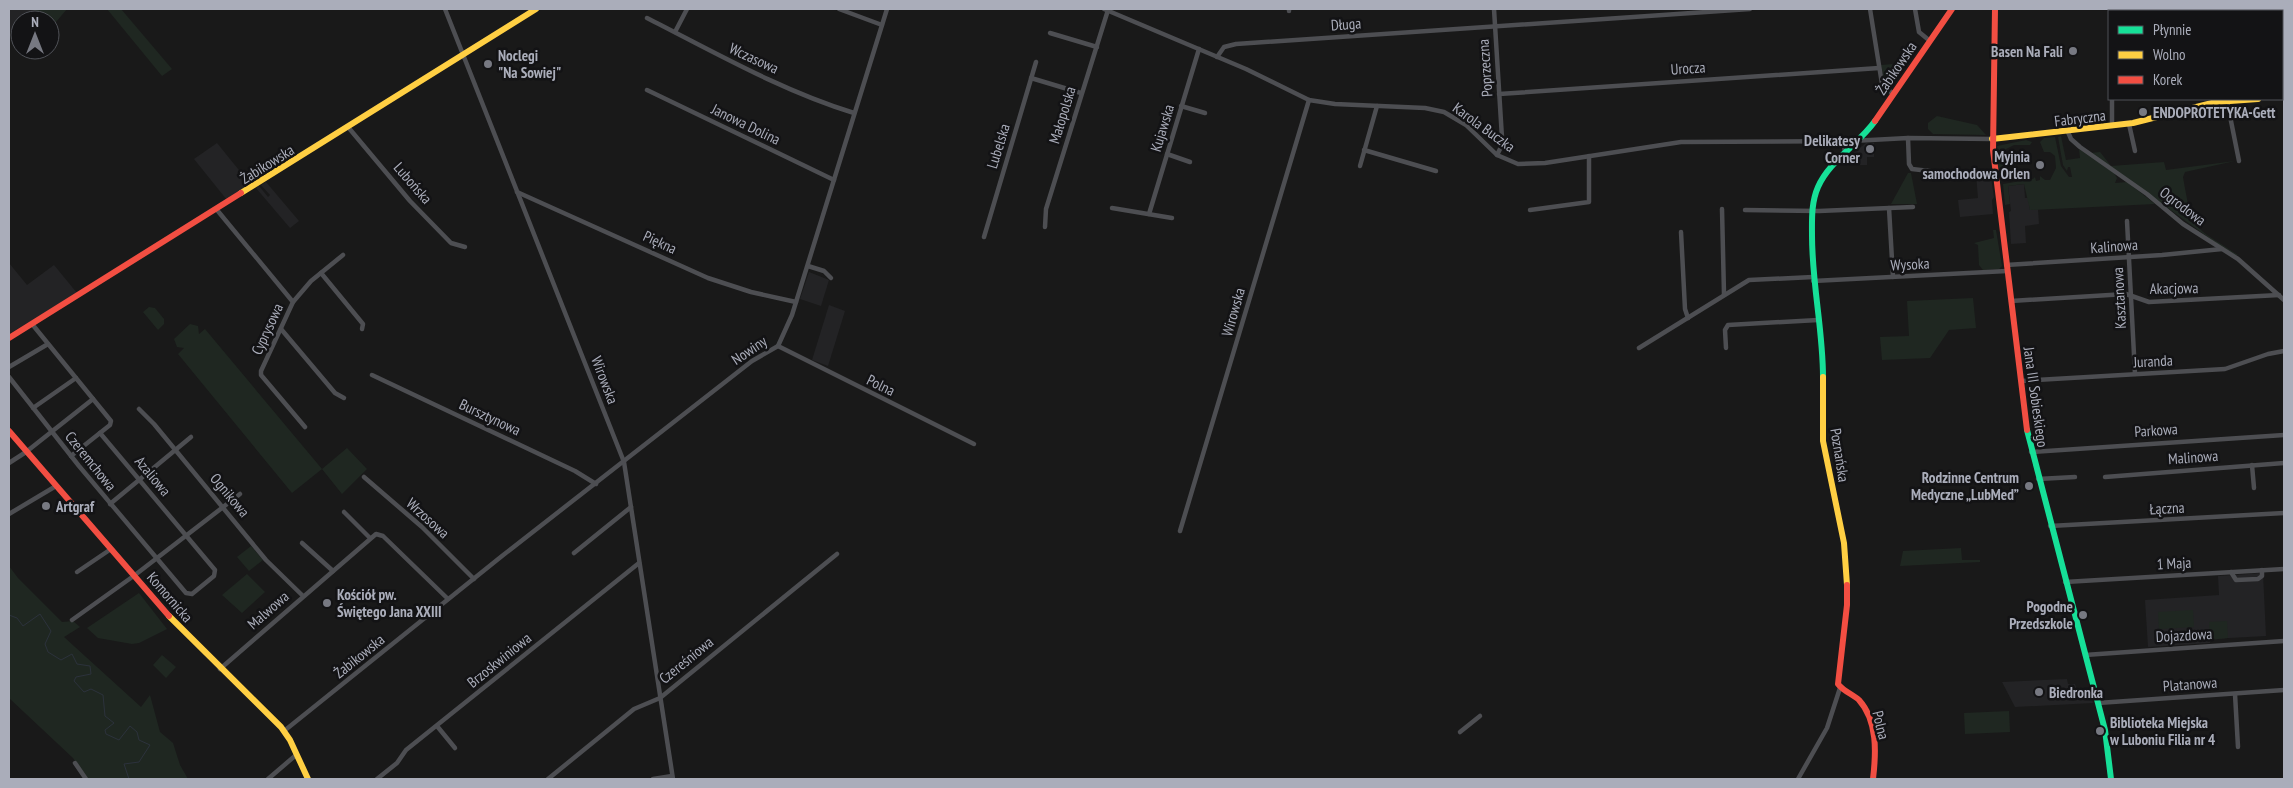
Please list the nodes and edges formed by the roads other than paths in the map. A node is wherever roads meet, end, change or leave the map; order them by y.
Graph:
1 (445, 9) edge
2 (536, 9) edge
3 (687, 9) edge
4 (839, 9) edge
5 (888, 9) edge
6 (1107, 9) edge
7 (1494, 9) edge
8 (1750, 9) edge
9 (1870, 9) edge
10 (1915, 9) edge
11 (1952, 9) edge
12 (1995, 9) edge
13 (1679, 11) edge
14 (647, 18) dead end
15 (882, 26) junction
16 (1494, 27) junction
17 (675, 32) junction
18 (1050, 33) dead end
19 (1930, 41) junction
20 (1097, 47) junction
21 (1199, 49) junction
22 (463, 55) junction
23 (1217, 57) junction
24 (1036, 62) dead end
25 (1880, 68) junction
26 (1031, 78) junction
27 (646, 90) dead end
28 (1081, 93) junction
29 (1499, 94) junction
30 (1893, 94) junction
31 (1309, 100) junction
32 (2112, 100) edge
33 (2242, 100) edge
34 (2212, 101) edge
35 (2227, 101) junction
36 (1181, 106) junction
37 (1378, 106) junction
38 (854, 113) junction
39 (1205, 113) dead end
40 (2128, 124) junction
41 (2112, 126) junction
42 (348, 127) junction
43 (2068, 132) junction
44 (1908, 138) junction
45 (1992, 139) junction
46 (1838, 141) junction
47 (1860, 141) junction
48 (1364, 150) junction
49 (2135, 151) dead end
50 (1167, 154) junction
51 (1845, 154) junction
52 (1497, 155) junction
53 (1589, 156) junction
54 (2239, 161) dead end
55 (1190, 162) dead end
56 (1360, 166) dead end
57 (1436, 171) dead end
58 (1938, 172) dead end
59 (834, 180) junction
60 (518, 192) junction
61 (1913, 207) dead end
62 (1112, 208) dead end
63 (1889, 208) junction
64 (1722, 209) dead end
65 (217, 210) junction
66 (1530, 210) dead end
67 (1745, 210) dead end
68 (1812, 211) junction
69 (1149, 214) junction
70 (1172, 218) dead end
71 (2127, 221) dead end
72 (1046, 227) dead end
73 (1681, 232) dead end
74 (984, 237) dead end
75 (466, 247) dead end
76 (2222, 249) junction
77 (343, 256) dead end
78 (2129, 257) junction
79 (808, 266) junction
80 (2007, 268) junction
81 (321, 273) junction
82 (1893, 277) junction
83 (832, 278) dead end
84 (1813, 279) junction
85 (1724, 294) junction
86 (2132, 295) junction
87 (2279, 295) junction
88 (2284, 300) edge
89 (2011, 301) junction
90 (293, 302) junction
91 (796, 302) junction
92 (1688, 318) junction
93 (1818, 320) junction
94 (32, 324) junction
95 (281, 329) junction
96 (362, 330) dead end
97 (9, 338) edge
98 (48, 344) junction
99 (778, 346) junction
100 (1640, 348) dead end
101 (1726, 348) dead end
102 (2284, 351) edge
103 (9, 368) edge
104 (2135, 374) junction
105 (372, 375) dead end
106 (9, 378) edge
107 (76, 378) junction
108 (2020, 381) junction
109 (344, 398) dead end
110 (93, 399) junction
111 (33, 408) junction
112 (139, 409) dead end
113 (305, 427) dead end
114 (9, 431) edge
115 (51, 431) junction
116 (100, 433) junction
117 (2284, 435) edge
118 (191, 437) dead end
119 (973, 441) dead end
120 (176, 450) junction
121 (26, 452) junction
122 (2030, 452) junction
123 (71, 456) junction
124 (624, 462) junction
125 (9, 463) edge
126 (2284, 463) edge
127 (2252, 465) junction
128 (364, 477) dead end
129 (2075, 477) dead end
130 (2105, 477) dead end
131 (2038, 479) junction
132 (140, 480) junction
133 (596, 484) junction
134 (56, 486) junction
135 (2254, 488) dead end
136 (240, 494) dead end
137 (110, 504) junction
138 (223, 507) junction
139 (631, 507) junction
140 (344, 512) dead end
141 (2284, 513) edge
142 (9, 514) edge
143 (2050, 526) junction
144 (1180, 531) dead end
145 (186, 536) junction
146 (370, 538) junction
147 (302, 542) dead end
148 (111, 549) junction
149 (574, 553) dead end
150 (837, 554) dead end
151 (502, 556) joint
152 (156, 559) junction
153 (639, 564) junction
154 (2284, 569) edge
155 (2262, 570) junction
156 (333, 571) junction
157 (77, 572) dead end
158 (2231, 572) junction
159 (135, 575) junction
160 (474, 579) junction
161 (2065, 582) junction
162 (303, 596) junction
163 (448, 599) junction
164 (72, 620) dead end
165 (2284, 641) edge
166 (2085, 654) junction
167 (220, 669) junction
168 (1840, 688) junction
169 (2284, 690) edge
170 (2235, 694) junction
171 (660, 698) junction
172 (2098, 703) junction
173 (1480, 716) dead end
174 (437, 726) junction
175 (284, 731) junction
176 (1460, 732) dead end
177 (2238, 746) dead end
178 (455, 748) dead end
179 (296, 755) junction
180 (75, 763) dead end
181 (672, 778) edge
182 (86, 779) edge
183 (268, 779) edge
184 (308, 779) edge
185 (377, 779) edge
186 (548, 779) edge
187 (653, 779) edge
188 (1798, 779) edge
189 (1873, 779) edge
190 (2111, 779) edge

1 - 22 street, Wirowska
2 - 22 street, Żabikowska
3 - 17 street
4 - 15 street
5 - 15 street, Nowiny
6 - 20 street, Małopolska
6 - 21 street, Karola Buczka
7 - 16 street, Poprzeczna
8 - 13 street, Długa
9 - 25 street
10 - 19 street
11 - 19 street, Żabikowska
12 - 45 street, Jana III Sobieskiego
13 - 16 street, Długa
14 - 17 street, Wczasowa
15 - 38 street, Nowiny
16 - 23 street, Długa
16 - 29 street, Poprzeczna
17 - 38 street, Wczasowa
18 - 20 street
19 - 30 street, Żabikowska
20 - 28 street, Małopolska
21 - 23 street, Karola Buczka
21 - 36 street, Kujawska
22 - 42 street, Żabikowska
22 - 60 street, Wirowska
23 - 31 street, Karola Buczka
24 - 26 street, Lubelska
25 - 29 street, Urocza
25 - 30 street
26 - 28 street
26 - 74 street, Lubelska
27 - 59 street, Janowa Dolina
28 - 72 street, Małopolska
29 - 52 street, Poprzeczna
30 - 47 street, Żabikowska
31 - 37 street, Karola Buczka
31 - 144 street, Wirowska
32 - 41 street
33 - 35 street, Fabryczna
34 - 35 street, Fabryczna
34 - 40 street, Fabryczna
35 - 54 street
36 - 39 street
36 - 50 street, Kujawska
37 - 48 street
37 - 52 street, Karola Buczka
38 - 59 street, Nowiny
40 - 41 street, Fabryczna
40 - 49 street
41 - 43 street, Fabryczna
42 - 65 street, Żabikowska
42 - 75 street, Lubońska
43 - 45 street, Fabryczna
43 - 76 street, Ogrodowa
44 - 45 street, Karola Buczka
44 - 47 street, Karola Buczka
44 - 58 street
45 - 80 street, Jana III Sobieskiego
46 - 47 street, Karola Buczka
46 - 51 street
46 - 53 street, Karola Buczka
47 - 51 street, Poznańska
48 - 56 street
48 - 57 street
50 - 55 street
50 - 69 street, Kujawska
51 - 68 street, Poznańska
52 - 53 street, Karola Buczka
53 - 66 street
59 - 79 street, Nowiny
60 - 91 street, Piękna
60 - 124 street, Wirowska
61 - 63 street
62 - 69 street
63 - 68 street
63 - 82 street
64 - 85 street
65 - 90 street
65 - 94 street, Żabikowska
67 - 68 street
68 - 84 street, Poznańska
69 - 70 street
71 - 78 street, Kasztanowa
73 - 92 street
76 - 78 street, Kalinowa
76 - 87 street, Ogrodowa
77 - 81 street, Cyprysowa
78 - 80 street, Kalinowa
78 - 86 street, Kasztanowa
79 - 83 street
79 - 91 street, Nowiny
80 - 82 street, Wysoka
80 - 89 street, Jana III Sobieskiego
81 - 90 street, Cyprysowa
81 - 96 street
82 - 84 street, Wysoka
84 - 85 street, Wysoka
84 - 93 street, Poznańska
85 - 92 street, Wysoka
86 - 87 street, Akacjowa
86 - 89 street, Akacjowa
86 - 104 street, Kasztanowa
87 - 88 street, Ogrodowa
89 - 108 street, Jana III Sobieskiego
90 - 95 street, Cyprysowa
91 - 99 street, Nowiny
92 - 100 street, Wysoka
93 - 101 street
93 - 168 street, Poznańska
94 - 97 street, Żabikowska
94 - 98 street
95 - 109 street
95 - 113 street, Cyprysowa
98 - 103 street
98 - 107 street
99 - 119 street, Polna
99 - 124 street, Nowiny
102 - 104 street, Juranda
104 - 108 street, Juranda
105 - 133 street, Bursztynowa
106 - 111 street, Czeremchowa
107 - 110 street
107 - 111 street
108 - 122 street, Jana III Sobieskiego
110 - 115 street
110 - 116 street
111 - 115 street, Czeremchowa
112 - 120 street, Ognikowa
114 - 121 street, Komornicka
115 - 121 street
115 - 123 street, Czeremchowa
116 - 123 street
116 - 132 street, Azaliowa
117 - 122 street, Parkowa
118 - 120 street
120 - 132 street
120 - 138 street, Ognikowa
121 - 125 street
121 - 134 street, Komornicka
122 - 131 street, Jana III Sobieskiego
123 - 137 street, Czeremchowa
124 - 133 street, Nowiny
124 - 139 street, Wirowska
126 - 127 street, Malinowa
127 - 130 street, Malinowa
127 - 135 street
128 - 160 street, Wrzosowa
129 - 131 street
131 - 143 street, Jana III Sobieskiego
132 - 137 street
132 - 145 street, Azaliowa
133 - 151 street, Nowiny
134 - 142 street
134 - 148 street, Komornicka
136 - 138 street
137 - 152 street, Czeremchowa
138 - 145 street
138 - 162 street, Ognikowa
139 - 149 street
139 - 153 street, Wirowska
140 - 146 street
141 - 143 street, Łączna
143 - 161 street, Jana III Sobieskiego
145 - 152 street
145 - 152 street, Azaliowa
146 - 156 street, Malwowa
146 - 163 street
147 - 156 street
148 - 157 street
148 - 159 street, Komornicka
150 - 171 street, Czereśniowa
151 - 160 street, Żabikowska
152 - 159 street
153 - 171 street, Wirowska
153 - 174 street, Brzoskwiniowa
154 - 155 street, 1 Maja
155 - 158 street, 1 Maja
155 - 158 street
156 - 162 street, Malwowa
158 - 161 street, 1 Maja
159 - 164 street
159 - 167 street, Komornicka
160 - 163 street, Żabikowska
161 - 166 street, Jana III Sobieskiego
162 - 167 street, Malwowa
163 - 175 street, Żabikowska
165 - 166 street, Dojazdowa
166 - 172 street, Jana III Sobieskiego
167 - 175 street, Komornicka
168 - 188 street, Poznańska
168 - 189 street, Polna
169 - 170 street, Platanowa
170 - 172 street, Platanowa
170 - 177 street
171 - 181 street, Wirowska
171 - 186 street, Czereśniowa
172 - 190 street, Jana III Sobieskiego
173 - 176 street
174 - 178 street
174 - 185 street, Brzoskwiniowa
175 - 179 street, Komornicka
179 - 183 street
179 - 184 street, Komornicka
180 - 182 street
181 - 187 street

